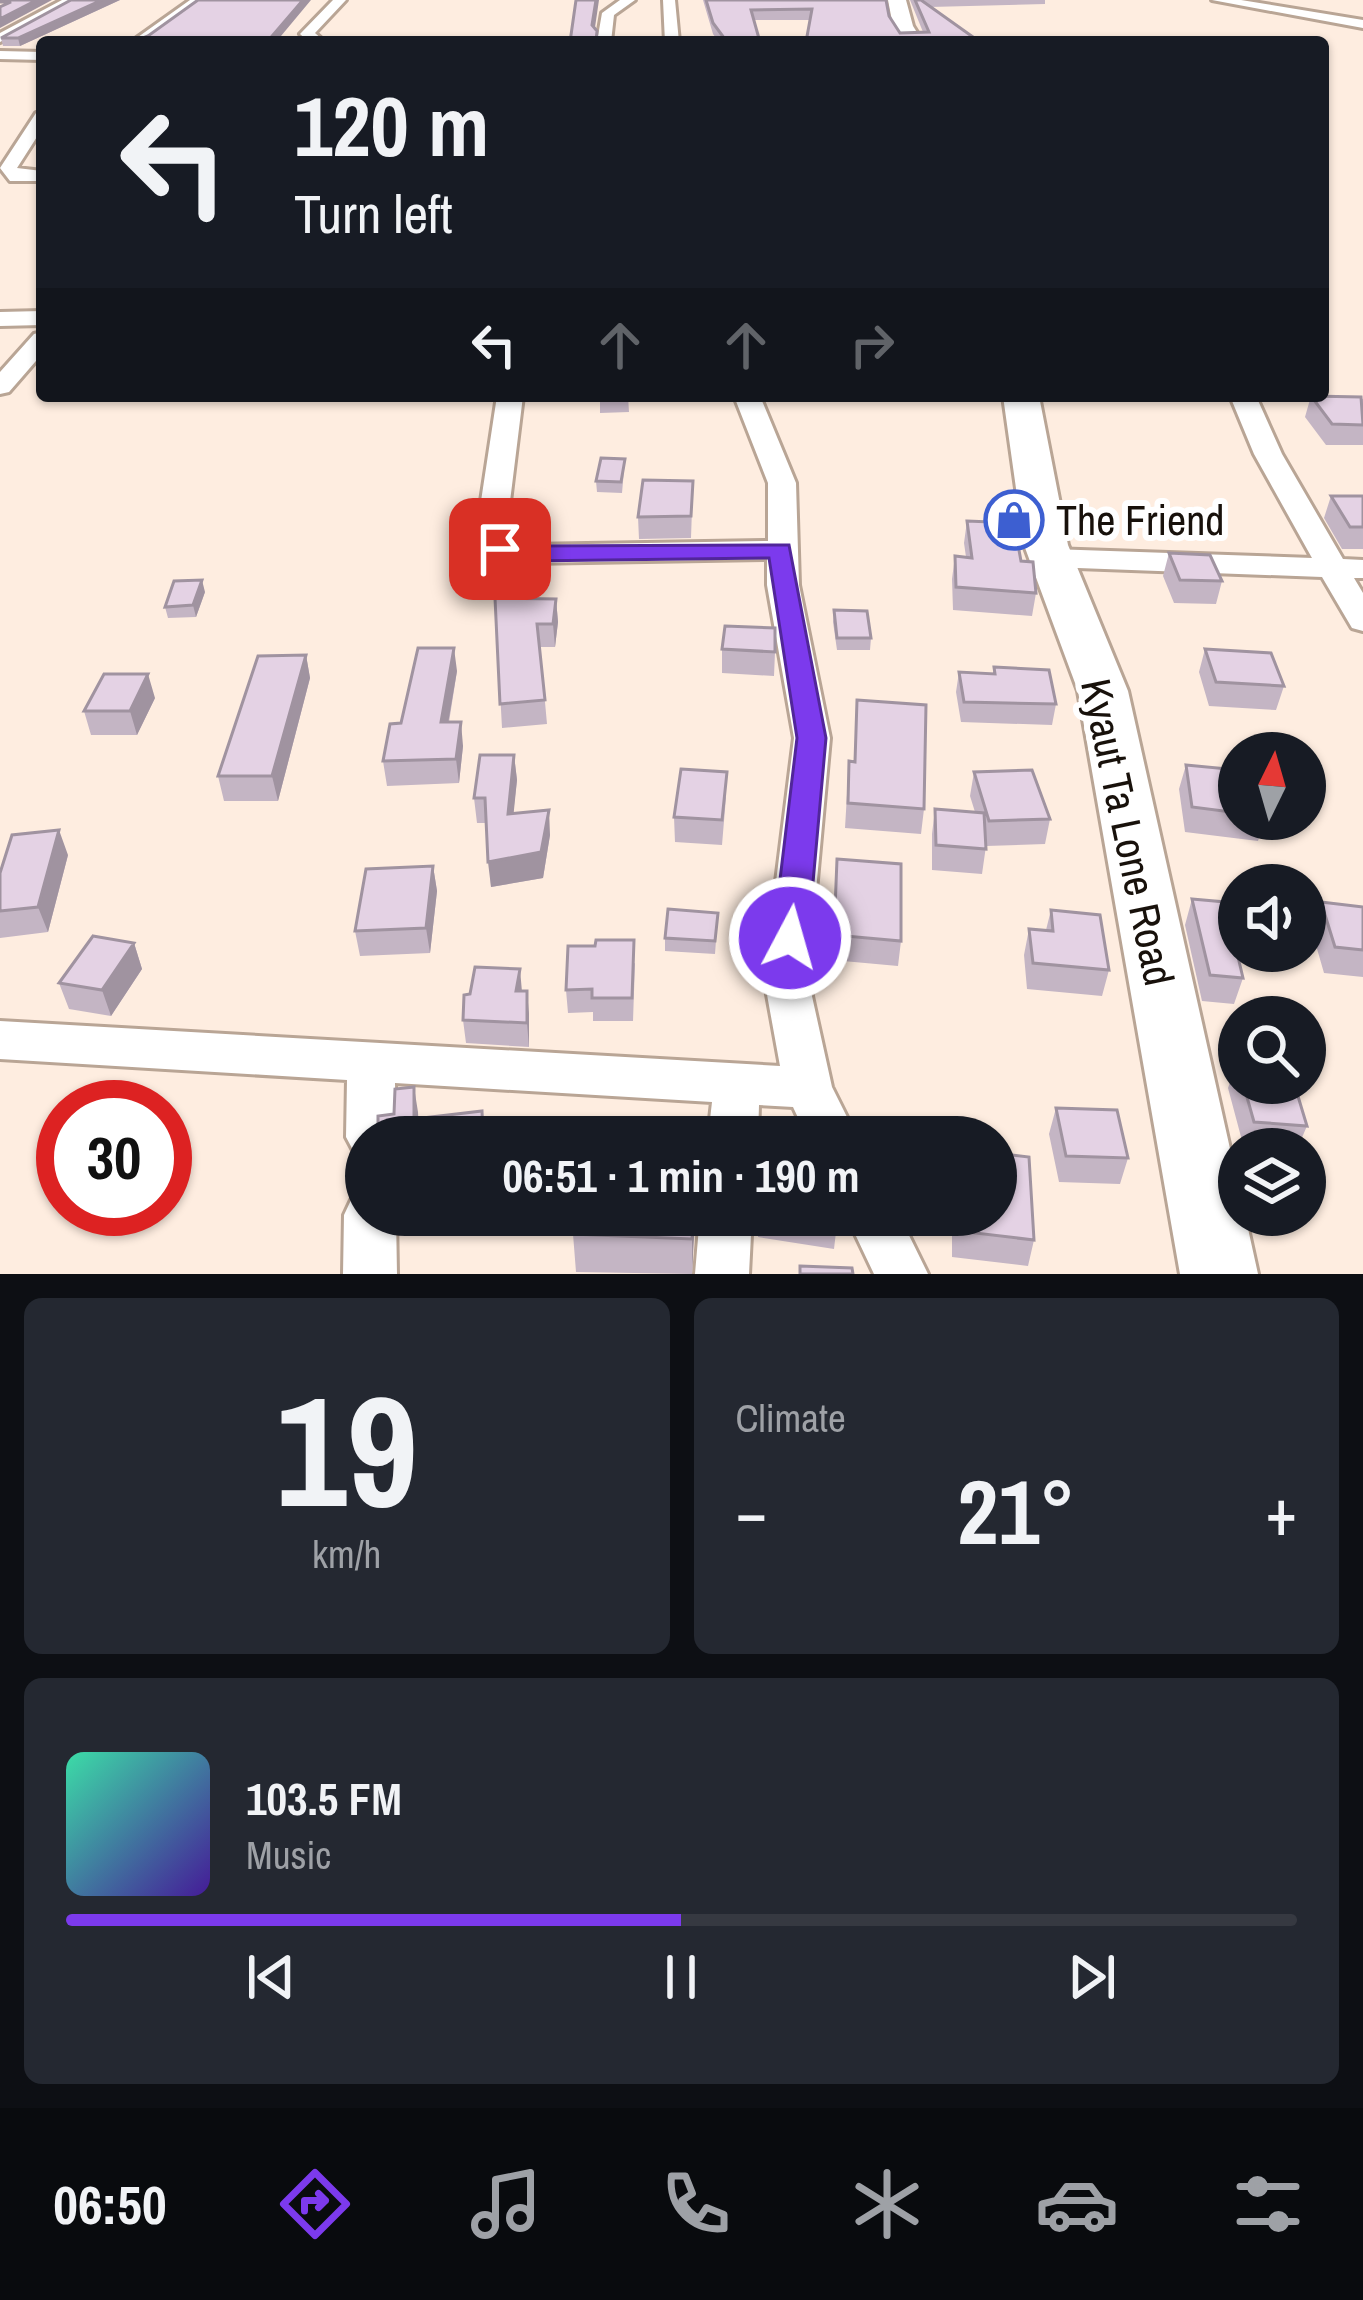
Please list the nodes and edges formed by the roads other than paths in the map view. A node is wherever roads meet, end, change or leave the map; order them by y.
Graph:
1 (71, 0) edge
2 (198, 0) edge
3 (340, 0) edge
4 (628, 0) edge
5 (669, 0) edge
6 (897, 0) edge
7 (1218, 0) edge
8 (1363, 25) edge
9 (147, 36) edge
10 (310, 36) edge
11 (605, 36) edge
12 (672, 36) edge
13 (909, 36) edge
14 (0, 38) edge
15 (0, 55) edge
16 (36, 56) edge
17 (36, 125) edge
18 (36, 176) edge
19 (36, 318) edge
20 (0, 319) edge
21 (36, 346) edge
22 (0, 387) edge
23 (509, 402) edge
24 (749, 402) edge
25 (1022, 402) edge
26 (1246, 402) edge
27 (780, 550) junction
28 (1051, 558) junction
29 (1348, 568) edge
30 (1363, 621) edge
31 (0, 1040) edge
32 (371, 1062) junction
33 (737, 1084) junction
34 (808, 1088) junction
35 (370, 1116) edge
36 (735, 1116) edge
37 (822, 1116) edge
38 (370, 1236) edge
39 (725, 1236) edge
40 (882, 1236) edge
41 (370, 1274) edge
42 (722, 1274) edge
43 (901, 1274) edge
44 (1219, 1274) edge

1 - 14 street
2 - 9 street
3 - 10 street
4 - 11 street
5 - 12 street
6 - 13 main road
7 - 8 street
15 - 16 street
17 - 18 street
19 - 20 street
21 - 22 street
23 - 27 street
24 - 27 street
25 - 28 main road, Kyaut Ta Lone Road
26 - 29 street
27 - 34 street
28 - 29 street
28 - 44 main road, Kyaut Ta Lone Road
29 - 30 street
31 - 32 street
32 - 33 street
32 - 35 street
33 - 34 street
33 - 36 street
34 - 37 street
38 - 41 street
39 - 42 street
40 - 43 street

